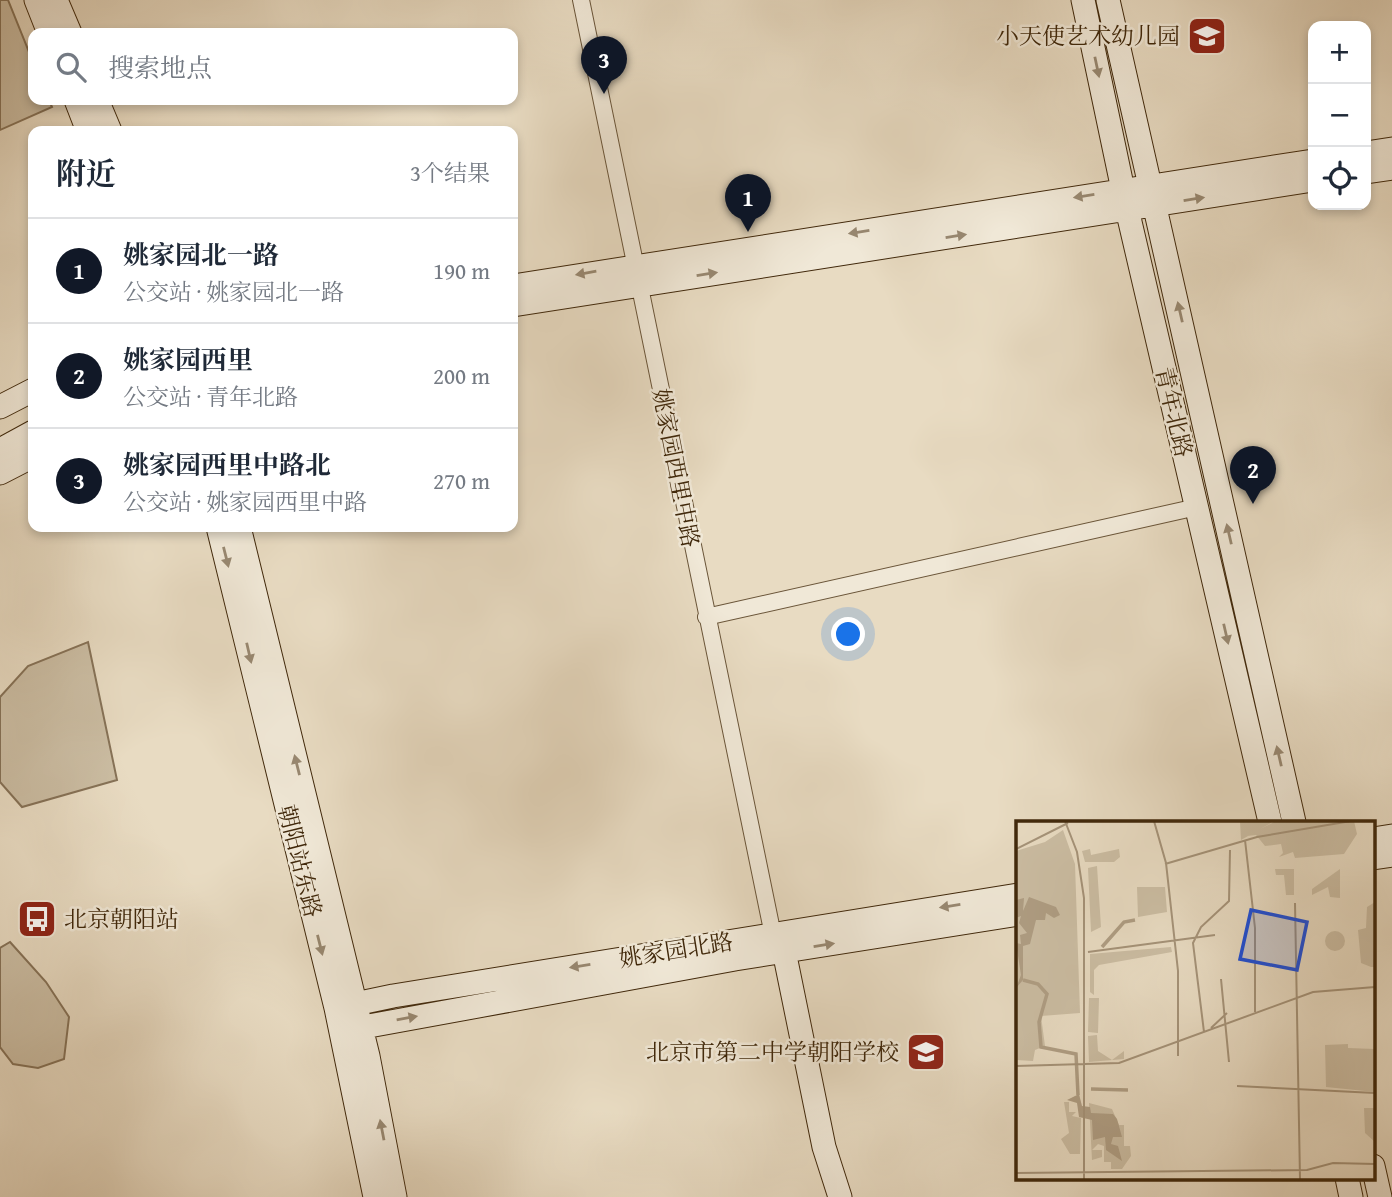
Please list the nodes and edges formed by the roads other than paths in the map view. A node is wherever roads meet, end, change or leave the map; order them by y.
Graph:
1 (36, 0) edge
2 (56, 0) edge
3 (581, 0) edge
4 (1083, 0) edge
5 (1108, 0) edge
6 (47, 28) edge
7 (68, 28) edge
8 (78, 105) edge
9 (99, 105) edge
10 (86, 126) edge
11 (108, 126) edge
12 (1392, 149) edge
13 (1371, 152) edge
14 (1308, 162) edge
15 (1392, 168) edge
16 (1371, 171) edge
17 (1308, 180) edge
18 (1154, 195) junction
19 (1124, 200) junction
20 (638, 276) junction
21 (518, 286) edge
22 (518, 304) edge
23 (28, 393) edge
24 (0, 407) edge
25 (28, 435) edge
26 (0, 450) edge
27 (28, 459) edge
28 (0, 473) edge
29 (1197, 508) junction
30 (219, 532) edge
31 (240, 532) edge
32 (706, 617) junction
33 (1270, 821) edge
34 (1294, 821) edge
35 (1392, 836) edge
36 (1374, 839) edge
37 (1392, 855) edge
38 (1374, 858) edge
39 (1016, 895) edge
40 (1016, 914) edge
41 (776, 947) junction
42 (345, 1006) junction
43 (350, 1029) junction
44 (1374, 1170) edge
45 (375, 1197) edge
46 (395, 1197) edge
47 (824, 1197) edge
48 (840, 1197) edge
49 (1380, 1197) edge

1 - 6 main road
2 - 7 main road
3 - 20 street, 姚家园西里中路
4 -> 19 main road, 青年北路
5 - 18 main road, 青年北路
8 - 10 main road
9 - 11 main road
12 - 13 main road
14 - 18 main road
15 - 16 main road
18 -> 17 main road
18 - 19 main road
34 -> 18 main road, 青年北路
19 - 20 main road
19 - 29 main road, 青年北路
20 -> 21 main road
20 - 22 main road
20 - 32 street, 姚家园西里中路
23 - 24 main road
25 - 26 main road
27 - 28 main road
29 - 32 street
29 -> 33 main road, 青年北路
30 -> 42 main road, 朝阳站东路
42 -> 31 main road, 朝阳站东路
32 - 41 street, 姚家园西里中路
35 - 36 main road
37 - 38 main road
39 -> 41 main road, 姚家园北路
41 -> 40 main road, 姚家园北路
41 -> 42 main road, 姚家园北路
43 -> 41 main road, 姚家园北路
41 - 47 main road, 姚家园西里中路
41 - 48 main road, 姚家园西里中路
42 - 43 main road, 朝阳站东路
43 - 45 main road, 朝阳站东路
46 -> 43 main road, 朝阳站东路
44 - 49 main road

